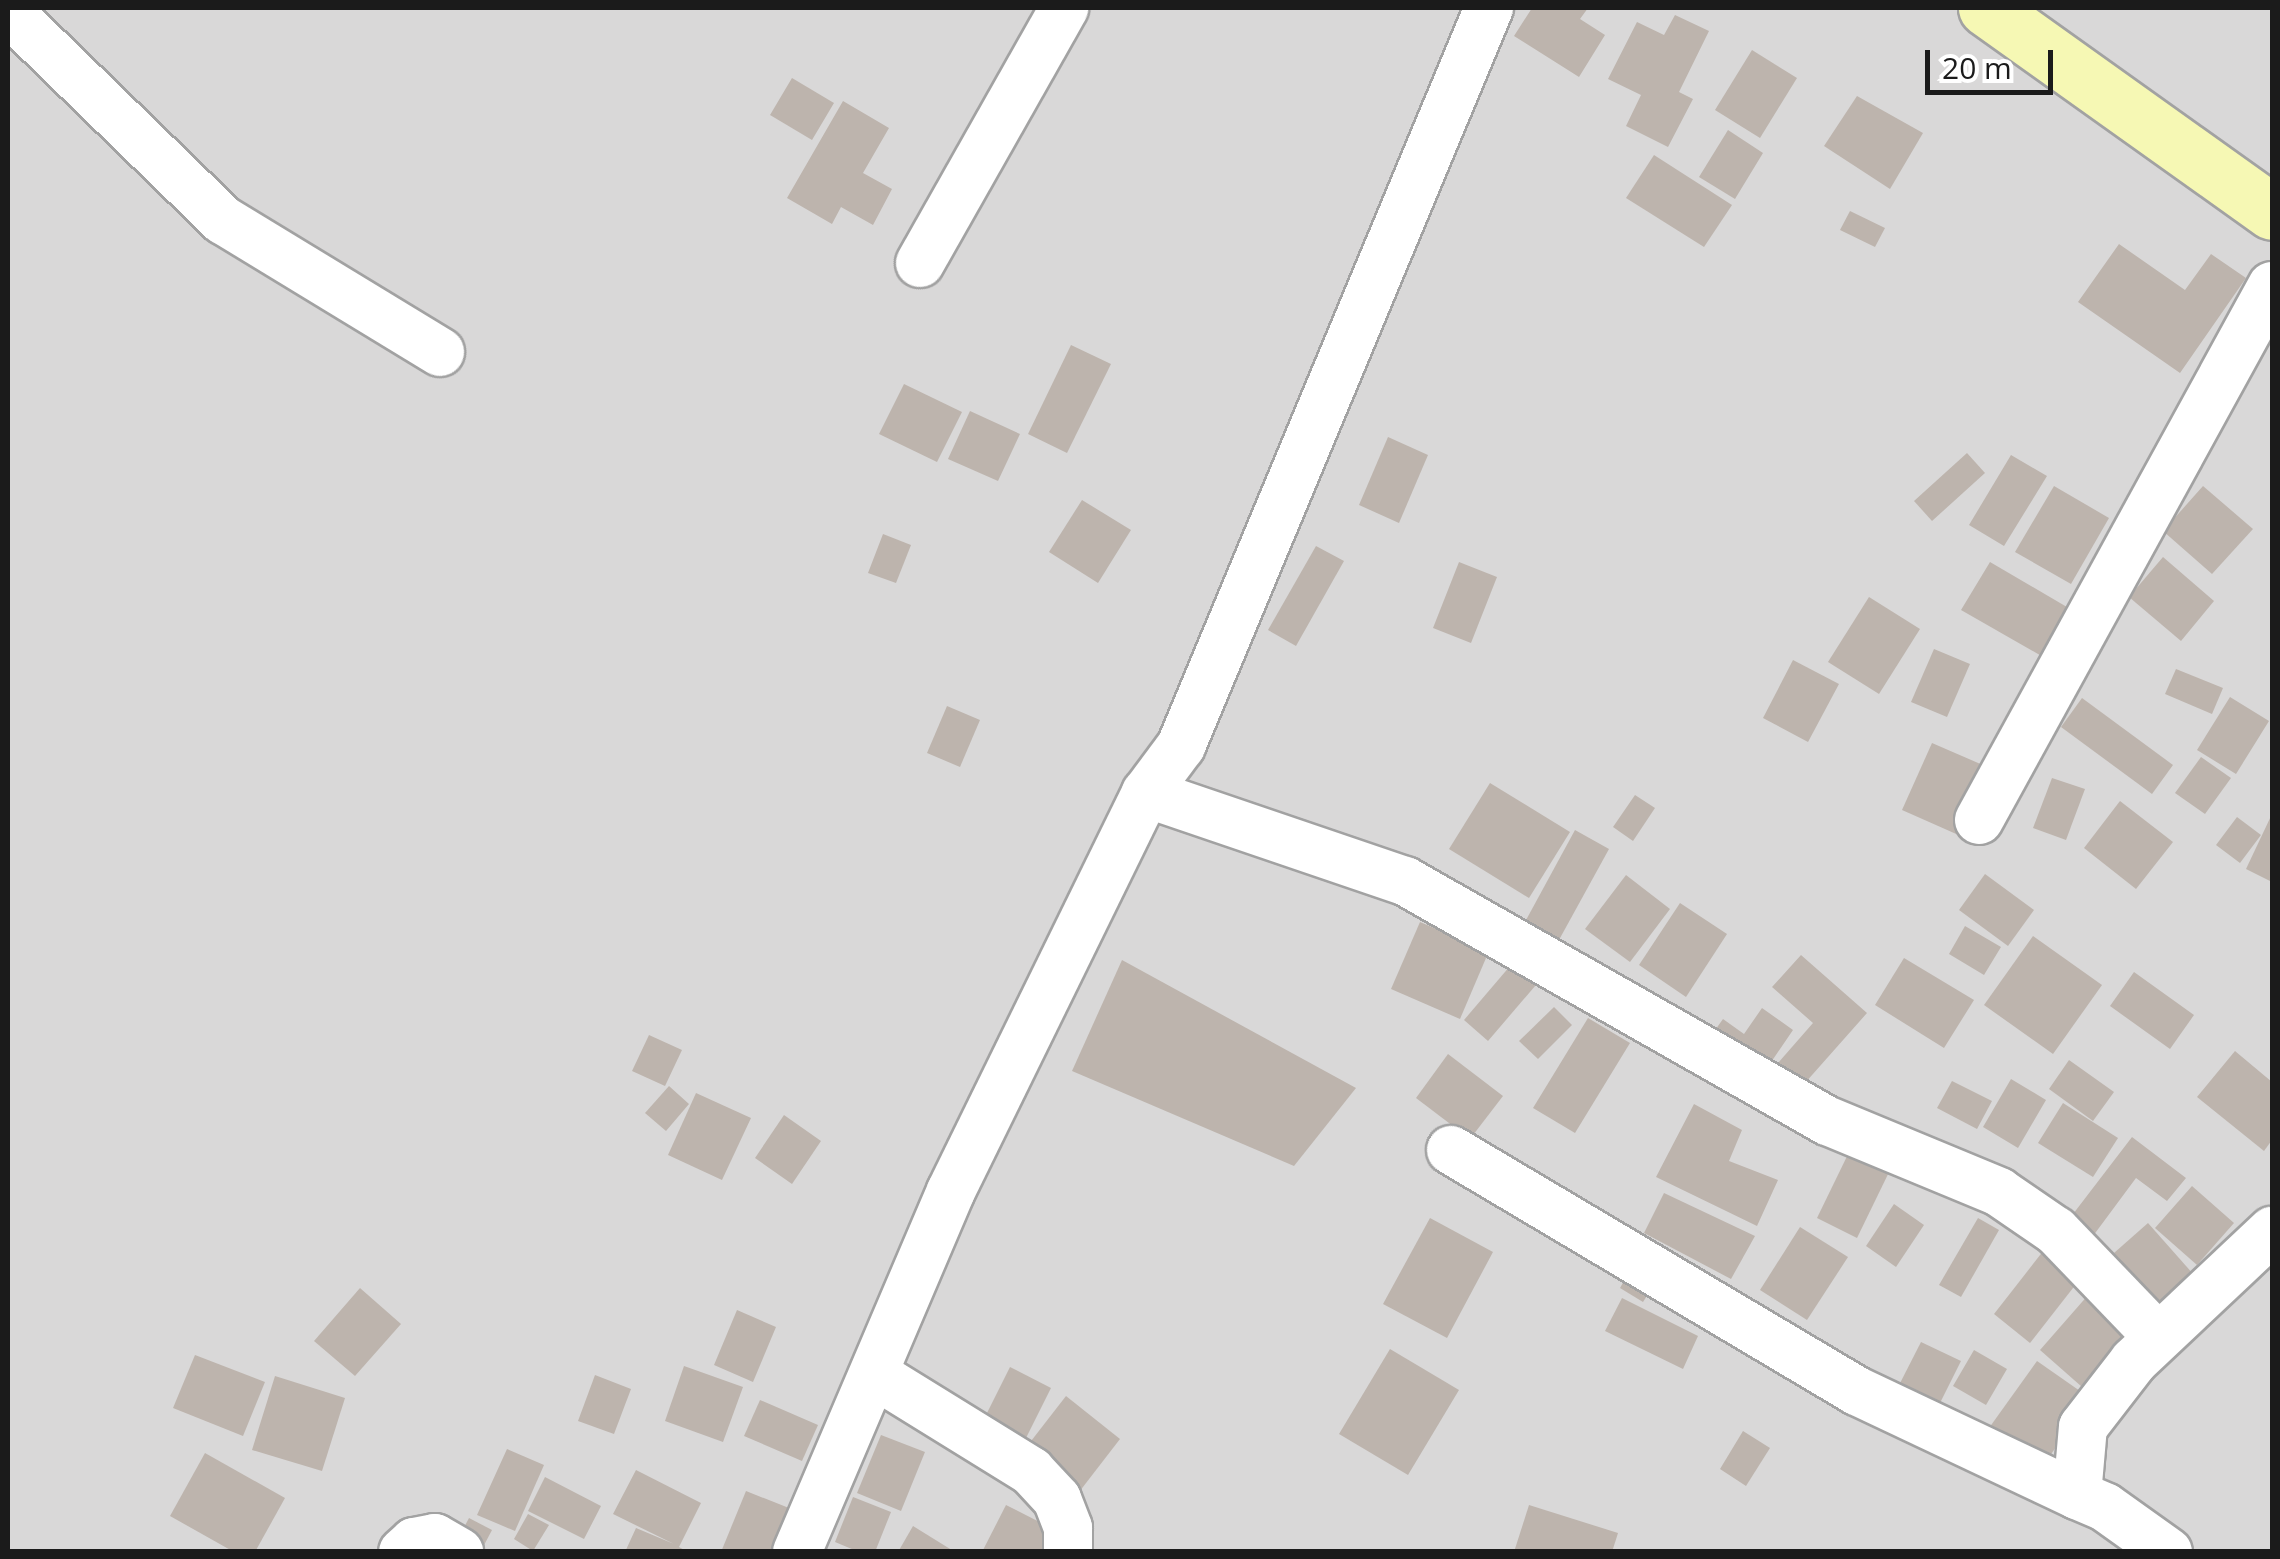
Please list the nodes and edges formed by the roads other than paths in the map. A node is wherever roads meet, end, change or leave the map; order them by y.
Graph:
1 (1064, 8) edge
2 (1489, 8) edge
3 (1986, 8) edge
4 (8, 11) edge
5 (2272, 212) edge
6 (920, 264) dead end
7 (2272, 286) edge
8 (440, 352) dead end
9 (1146, 793) junction
10 (1979, 820) dead end
11 (1451, 1150) dead end
12 (2272, 1231) edge
13 (2158, 1337) junction
14 (874, 1374) junction
15 (2076, 1495) junction
16 (403, 1552) edge
17 (459, 1552) edge
18 (797, 1552) edge
19 (1068, 1552) edge
20 (2168, 1552) edge

1 - 6 street
2 - 9 street
3 - 5 main road
4 - 8 street
7 - 10 street
9 - 13 street
9 - 14 street
11 - 15 street
12 - 13 street
13 - 15 street
14 - 18 street
14 - 19 street
15 - 20 street
16 - 17 street

